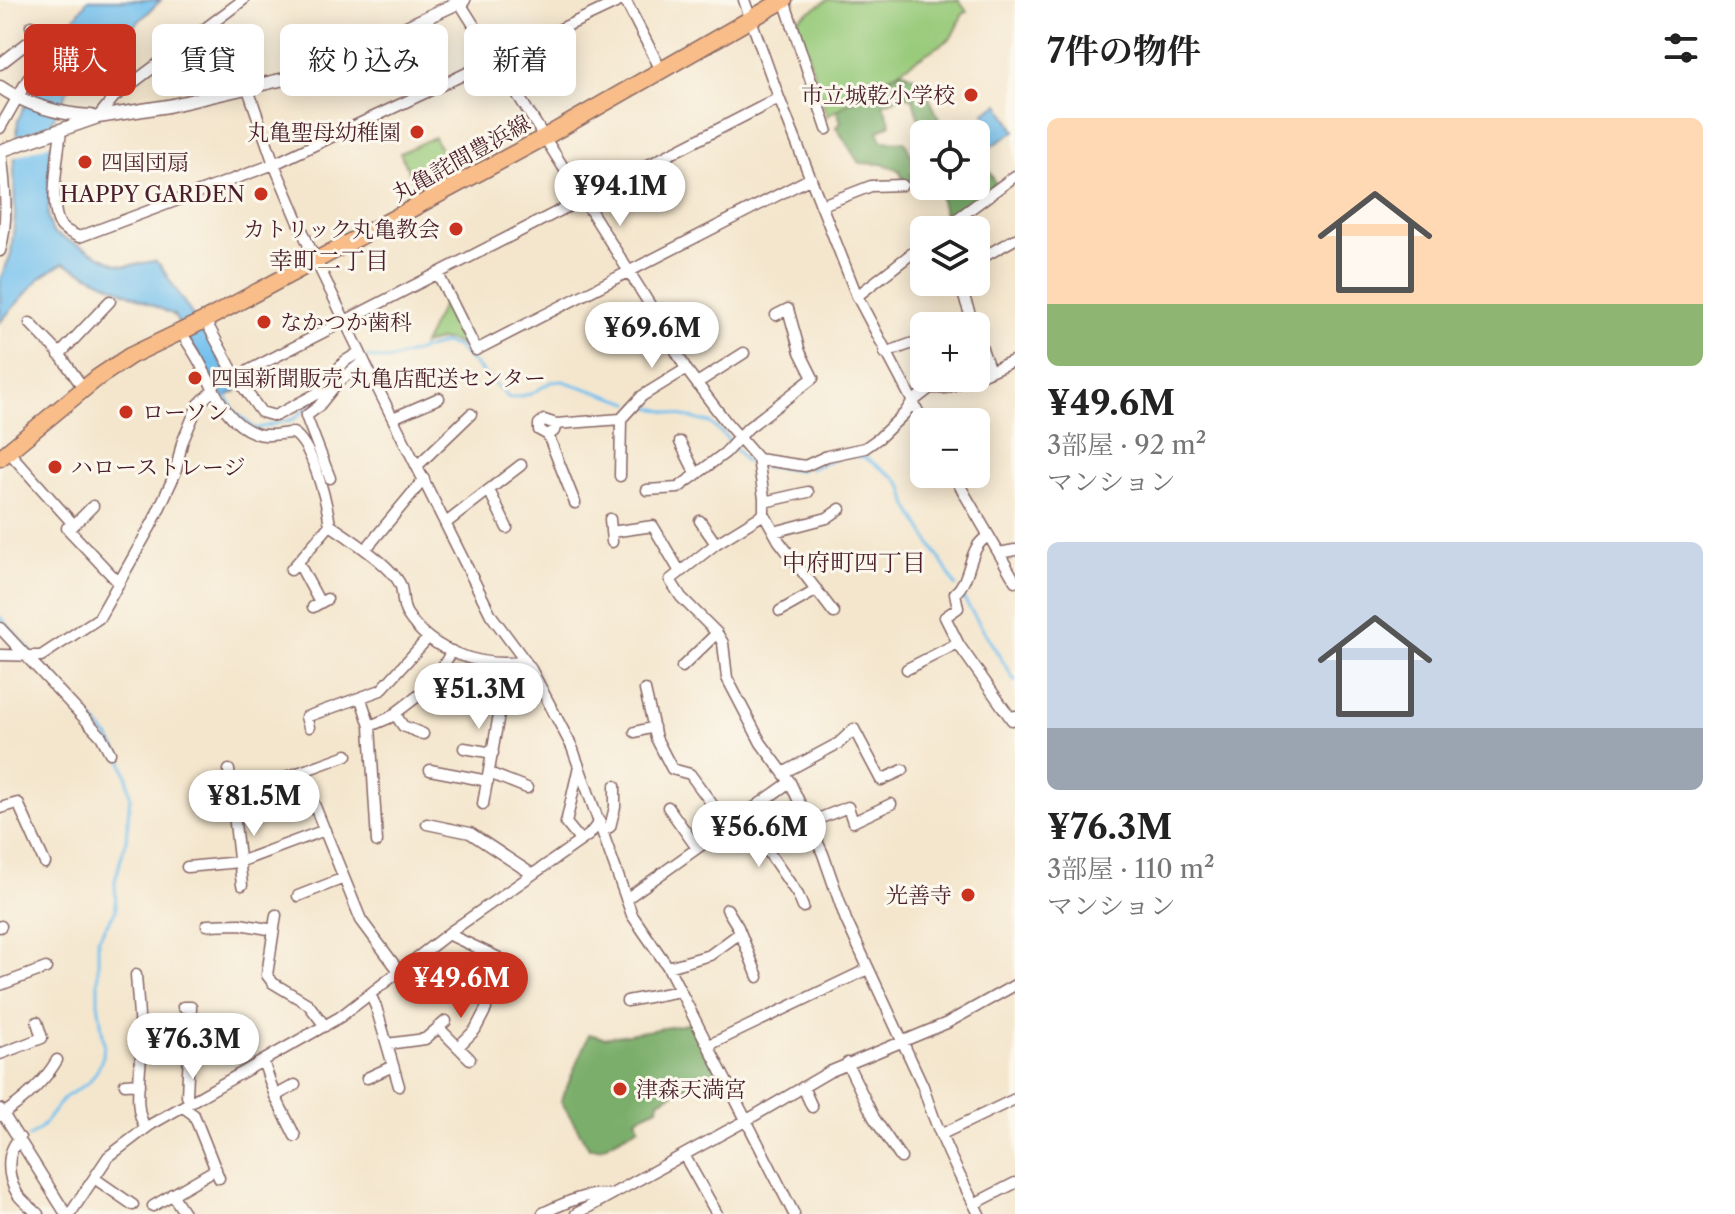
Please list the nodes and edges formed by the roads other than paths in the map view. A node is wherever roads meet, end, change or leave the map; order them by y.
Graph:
1 (243, 0) edge
2 (624, 0) edge
3 (744, 0) edge
4 (784, 0) edge
5 (460, 1) edge
6 (751, 18) junction
7 (474, 24) edge
8 (574, 24) edge
9 (24, 45) edge
10 (0, 64) edge
11 (661, 70) junction
12 (464, 76) edge
13 (264, 85) edge
14 (0, 87) edge
15 (24, 90) edge
16 (215, 96) edge
17 (250, 96) edge
18 (519, 96) edge
19 (779, 98) junction
20 (20, 99) junction
21 (98, 117) junction
22 (0, 128) edge
23 (827, 129) dead end
24 (59, 131) junction
25 (545, 137) junction
26 (3, 150) edge
27 (274, 164) junction
28 (1015, 176) edge
29 (811, 178) junction
30 (902, 185) dead end
31 (584, 199) junction
32 (822, 205) junction
33 (961, 216) edge
34 (1015, 239) edge
35 (0, 251) edge
36 (990, 253) edge
37 (910, 255) edge
38 (316, 262) junction
39 (438, 274) junction
40 (628, 274) junction
41 (857, 296) junction
42 (110, 301) dead end
43 (776, 315) dead end
44 (205, 320) junction
45 (346, 320) junction
46 (30, 323) dead end
47 (181, 332) junction
48 (910, 344) edge
49 (744, 353) dead end
50 (885, 353) junction
51 (59, 355) junction
52 (362, 357) junction
53 (1015, 360) edge
54 (686, 369) junction
55 (990, 371) edge
56 (236, 377) junction
57 (697, 383) junction
58 (84, 389) junction
59 (213, 390) junction
60 (925, 392) edge
61 (439, 398) dead end
62 (912, 402) junction
63 (915, 408) edge
64 (471, 414) dead end
65 (393, 418) junction
66 (621, 419) junction
67 (736, 441) junction
68 (680, 442) dead end
69 (4, 454) edge
70 (759, 464) junction
71 (521, 465) dead end
72 (417, 466) junction
73 (696, 474) junction
74 (620, 476) dead end
75 (330, 478) dead end
76 (424, 479) junction
77 (961, 488) edge
78 (489, 490) junction
79 (647, 490) dead end
80 (808, 492) dead end
81 (764, 502) junction
82 (575, 503) dead end
83 (93, 506) dead end
84 (840, 509) dead end
85 (764, 514) junction
86 (610, 519) dead end
87 (700, 521) dead end
88 (446, 523) junction
89 (330, 525) junction
90 (67, 528) dead end
91 (507, 528) dead end
92 (774, 532) junction
93 (989, 536) junction
94 (370, 544) dead end
95 (716, 544) junction
96 (1015, 550) edge
97 (999, 553) junction
98 (680, 572) junction
99 (1015, 581) edge
100 (119, 583) junction
101 (817, 590) junction
102 (320, 603) dead end
103 (780, 611) dead end
104 (834, 613) dead end
105 (0, 628) edge
106 (717, 633) junction
107 (428, 638) junction
108 (958, 643) junction
109 (452, 651) junction
110 (0, 655) edge
111 (32, 657) junction
112 (525, 661) junction
113 (508, 664) junction
114 (682, 667) dead end
115 (907, 669) dead end
116 (645, 690) dead end
117 (361, 699) junction
118 (395, 714) junction
119 (1015, 716) edge
120 (370, 726) junction
121 (309, 727) dead end
122 (654, 727) junction
123 (635, 732) dead end
124 (423, 734) dead end
125 (464, 748) dead end
126 (110, 753) dead end
127 (493, 753) junction
128 (347, 755) dead end
129 (579, 764) junction
130 (229, 770) dead end
131 (430, 770) dead end
132 (903, 770) dead end
133 (301, 772) junction
134 (488, 777) junction
135 (786, 778) junction
136 (615, 786) dead end
137 (527, 788) dead end
138 (232, 797) junction
139 (483, 804) dead end
140 (891, 804) dead end
141 (668, 807) dead end
142 (0, 808) edge
143 (743, 815) junction
144 (808, 823) junction
145 (427, 824) dead end
146 (602, 826) junction
147 (728, 826) junction
148 (325, 830) junction
149 (580, 840) junction
150 (377, 842) dead end
151 (697, 848) junction
152 (239, 862) junction
153 (45, 863) dead end
154 (187, 867) dead end
155 (532, 874) junction
156 (344, 878) junction
157 (242, 885) dead end
158 (298, 896) dead end
159 (626, 899) junction
160 (803, 907) dead end
161 (727, 909) dead end
162 (276, 915) dead end
163 (207, 924) dead end
164 (274, 930) junction
165 (740, 933) junction
166 (448, 934) junction
167 (499, 958) dead end
168 (668, 967) junction
169 (46, 968) dead end
170 (868, 969) junction
171 (399, 971) junction
172 (758, 977) dead end
173 (134, 978) dead end
174 (0, 985) edge
175 (1015, 985) edge
176 (680, 991) junction
177 (370, 994) junction
178 (627, 1001) dead end
179 (183, 1007) dead end
180 (486, 1009) dead end
181 (37, 1022) dead end
182 (325, 1026) junction
183 (140, 1036) junction
184 (153, 1036) dead end
185 (903, 1043) junction
186 (387, 1044) junction
187 (709, 1045) junction
188 (458, 1047) junction
189 (0, 1054) edge
190 (470, 1059) dead end
191 (57, 1060) dead end
192 (263, 1061) junction
193 (847, 1063) junction
194 (393, 1066) junction
195 (367, 1078) dead end
196 (140, 1083) junction
197 (125, 1084) dead end
198 (295, 1085) dead end
199 (399, 1086) dead end
200 (803, 1087) junction
201 (275, 1096) junction
202 (1015, 1099) edge
203 (186, 1104) junction
204 (812, 1107) dead end
205 (1, 1113) edge
206 (747, 1120) junction
207 (146, 1128) junction
208 (942, 1134) junction
209 (295, 1136) dead end
210 (20, 1138) junction
211 (684, 1155) junction
212 (901, 1158) dead end
213 (94, 1178) junction
214 (1015, 1183) edge
215 (172, 1194) junction
216 (610, 1195) junction
217 (133, 1205) dead end
218 (153, 1206) dead end
219 (976, 1209) edge
220 (543, 1213) edge
221 (38, 1214) edge
222 (68, 1214) edge
223 (185, 1214) edge
224 (576, 1214) edge
225 (717, 1214) edge
226 (794, 1214) edge

1 - 21 street
2 - 8 street
2 - 11 street
3 - 6 street
4 - 6 main road, 丸亀詫間豊浜線
4 - 23 street
5 - 7 street
5 - 13 street
6 - 11 main road, 丸亀詫間豊浜線
6 - 19 street
9 - 10 street
11 - 25 main road, 丸亀詫間豊浜線
12 - 27 street
14 - 20 street
15 - 20 street
16 - 21 street
17 - 27 street
18 - 25 street
19 - 29 street
19 - 31 street
20 - 21 street
20 - 22 street
21 - 24 street
24 - 26 street
24 - 27 street
25 - 31 street
25 - 38 main road, 丸亀詫間豊浜線
26 - 35 street
27 - 38 street
28 - 33 street
29 - 32 street
29 - 40 street
30 - 32 street
31 - 39 street
31 - 40 street
32 - 41 street
34 - 36 street
37 - 41 street
38 - 44 main road, 丸亀詫間豊浜線
38 - 45 street
39 - 40 street
39 - 45 street
40 - 54 street
41 - 50 street
42 - 51 street
43 - 67 street
44 - 47 main road, 丸亀詫間豊浜線
44 - 56 street
45 - 52 street
45 - 56 street
46 - 51 street
47 - 58 main road, 丸亀詫間豊浜線
47 - 59 street
48 - 50 street
49 - 57 street
50 - 62 street
51 - 58 street
52 - 56 street
52 - 65 street
52 - 75 street
53 - 55 street
54 - 57 street
54 - 66 street
57 - 67 street
58 - 69 main road, 丸亀詫間豊浜線
59 - 89 street
59 - 100 street
60 - 62 street
61 - 65 street
62 - 63 street
62 - 70 street
64 - 72 street
65 - 72 street
66 - 74 street
66 - 82 street
67 - 70 street
67 - 73 street
68 - 73 street
69 - 83 street
70 - 81 street
71 - 78 street
72 - 76 street
73 - 79 street
76 - 88 street
76 - 94 street
77 - 93 street
78 - 88 street
78 - 91 street
80 - 81 street
81 - 85 street
84 - 92 street
85 - 92 street
85 - 95 street
86 - 98 street
87 - 95 street
88 - 112 street
89 - 102 street
89 - 107 street
90 - 100 street
92 - 101 street
93 - 97 street
93 - 108 street
95 - 98 street
96 - 97 street
97 - 99 street
98 - 106 street
100 - 111 street
101 - 103 street
101 - 104 street
105 - 111 street
106 - 114 street
106 - 135 street
107 - 109 street
107 - 117 street
108 - 115 street
108 - 119 street
109 - 113 street
109 - 118 street
110 - 111 street
111 - 126 street
112 - 113 street
112 - 129 street
113 - 127 street
116 - 122 street
117 - 120 street
117 - 121 street
118 - 120 street
118 - 124 street
120 - 150 street
122 - 123 street
122 - 147 street
125 - 127 street
127 - 134 street
128 - 133 street
129 - 146 street
129 - 149 street
130 - 138 street
131 - 134 street
132 - 135 street
133 - 138 street
133 - 148 street
134 - 137 street
134 - 139 street
135 - 143 street
135 - 144 street
136 - 146 street
138 - 152 street
140 - 144 street
141 - 151 street
142 - 153 street
143 - 147 street
143 - 160 street
144 - 170 street
145 - 155 street
146 - 149 street
146 - 159 street
147 - 151 street
148 - 152 street
148 - 156 street
149 - 155 street
151 - 159 street
152 - 154 street
152 - 157 street
155 - 166 street
156 - 158 street
156 - 171 street
159 - 168 street
161 - 165 street
162 - 164 street
163 - 164 street
164 - 182 street
165 - 168 street
165 - 172 street
166 - 167 street
166 - 171 street
168 - 176 street
169 - 174 street
170 - 185 street
170 - 187 street
171 - 177 street
173 - 183 street
175 - 185 street
176 - 178 street
176 - 187 street
177 - 182 street
177 - 186 street
179 - 203 street
180 - 188 street
181 - 189 street
182 - 192 street
183 - 184 street
183 - 196 street
185 - 193 street
185 - 208 street
186 - 188 street
186 - 194 street
187 - 206 street
188 - 190 street
191 - 205 street
192 - 201 street
192 - 203 street
193 - 200 street
193 - 212 street
194 - 195 street
194 - 199 street
196 - 197 street
196 - 207 street
198 - 201 street
200 - 204 street
200 - 206 street
201 - 209 street
202 - 208 street
203 - 207 street
203 - 215 street
205 - 210 street
206 - 211 street
206 - 226 street
207 - 213 street
208 - 219 street
210 - 221 street
210 - 222 street
211 - 216 street
211 - 225 street
213 - 217 street
213 - 222 street
214 - 219 street
215 - 218 street
215 - 223 street
216 - 220 street
216 - 224 street

